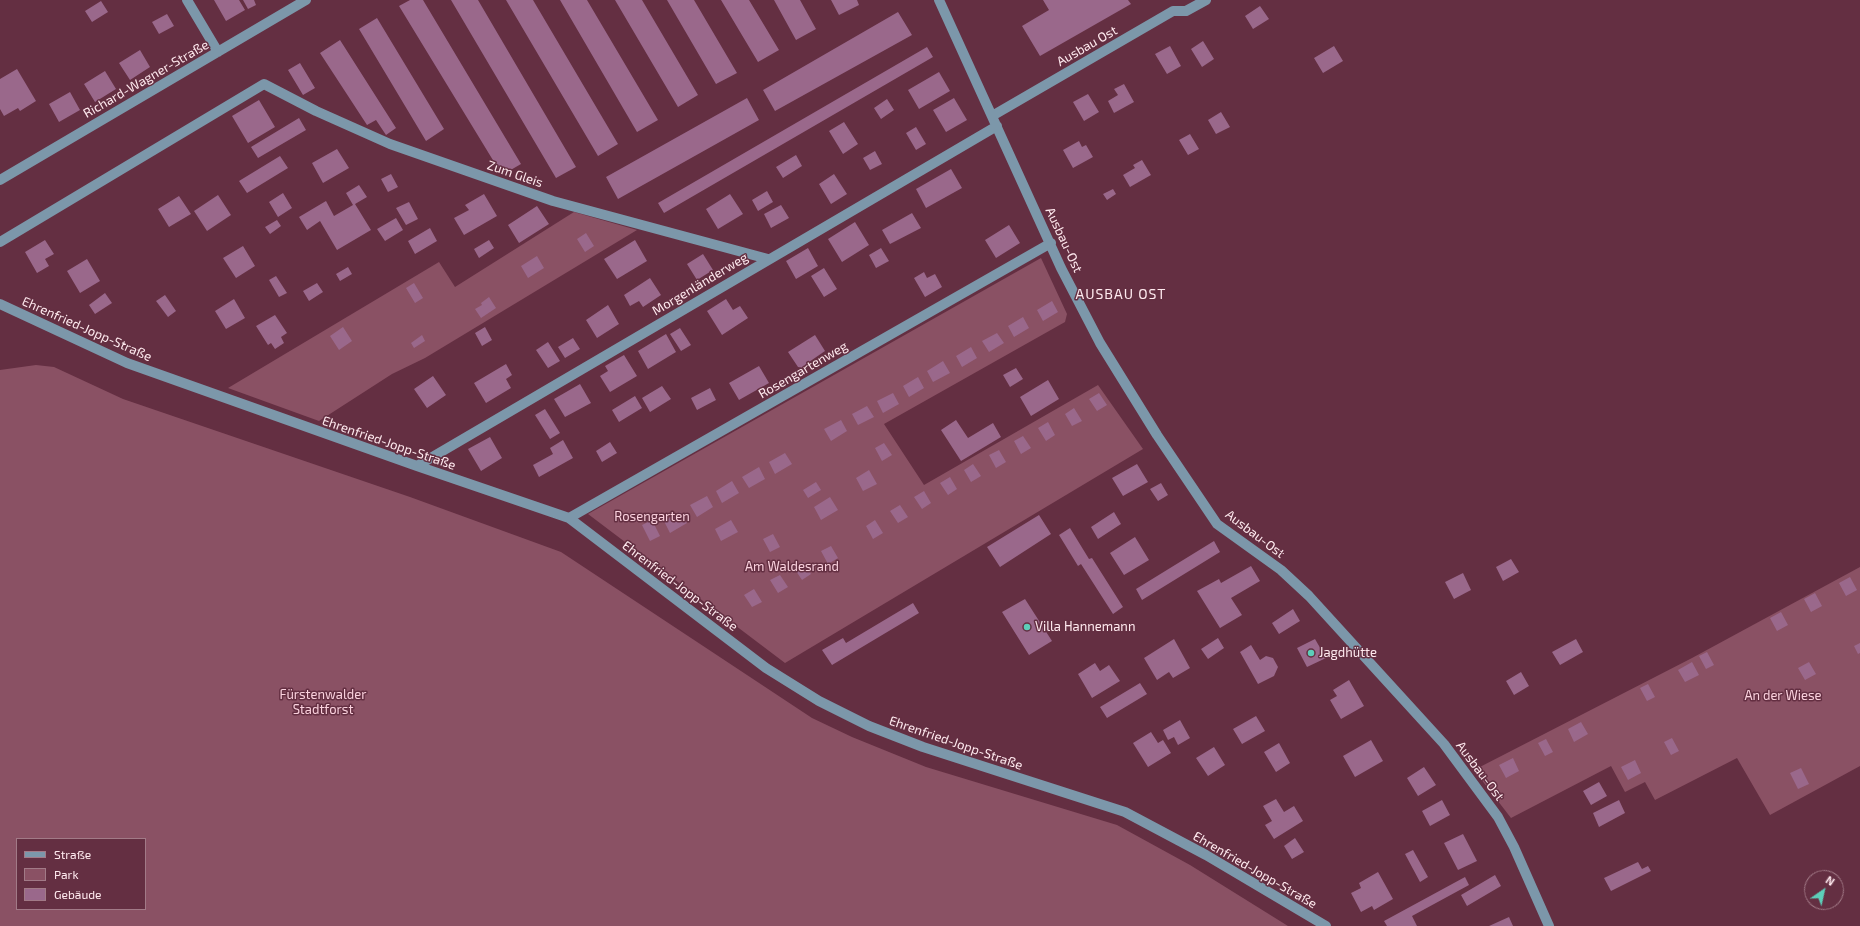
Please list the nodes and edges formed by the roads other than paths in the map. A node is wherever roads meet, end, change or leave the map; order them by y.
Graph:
1 (187, 0) edge
2 (306, 0) edge
3 (1206, 0) edge
4 (944, 2) edge
5 (218, 52) junction
6 (992, 116) junction
7 (997, 126) junction
8 (0, 180) edge
9 (0, 242) edge
10 (1051, 243) junction
11 (768, 259) junction
12 (0, 304) edge
13 (417, 466) junction
14 (569, 518) junction
15 (1326, 926) edge
16 (1549, 926) edge

1 - 5 street
2 - 5 street, Richard-Wagner-Straße
3 - 6 street, Ausbau Ost
4 - 6 street
5 - 8 street, Richard-Wagner-Straße
6 - 7 street
7 - 10 street, Ausbau-Ost
7 - 11 street, Morgenländerweg
9 - 11 street, Zum Gleis
10 - 14 street, Rosengartenweg
10 - 16 street, Ausbau-Ost
11 - 13 street, Morgenländerweg
12 - 13 street, Ehrenfried-Jopp-Straße
13 - 14 street, Ehrenfried-Jopp-Straße
14 - 15 street, Ehrenfried-Jopp-Straße

